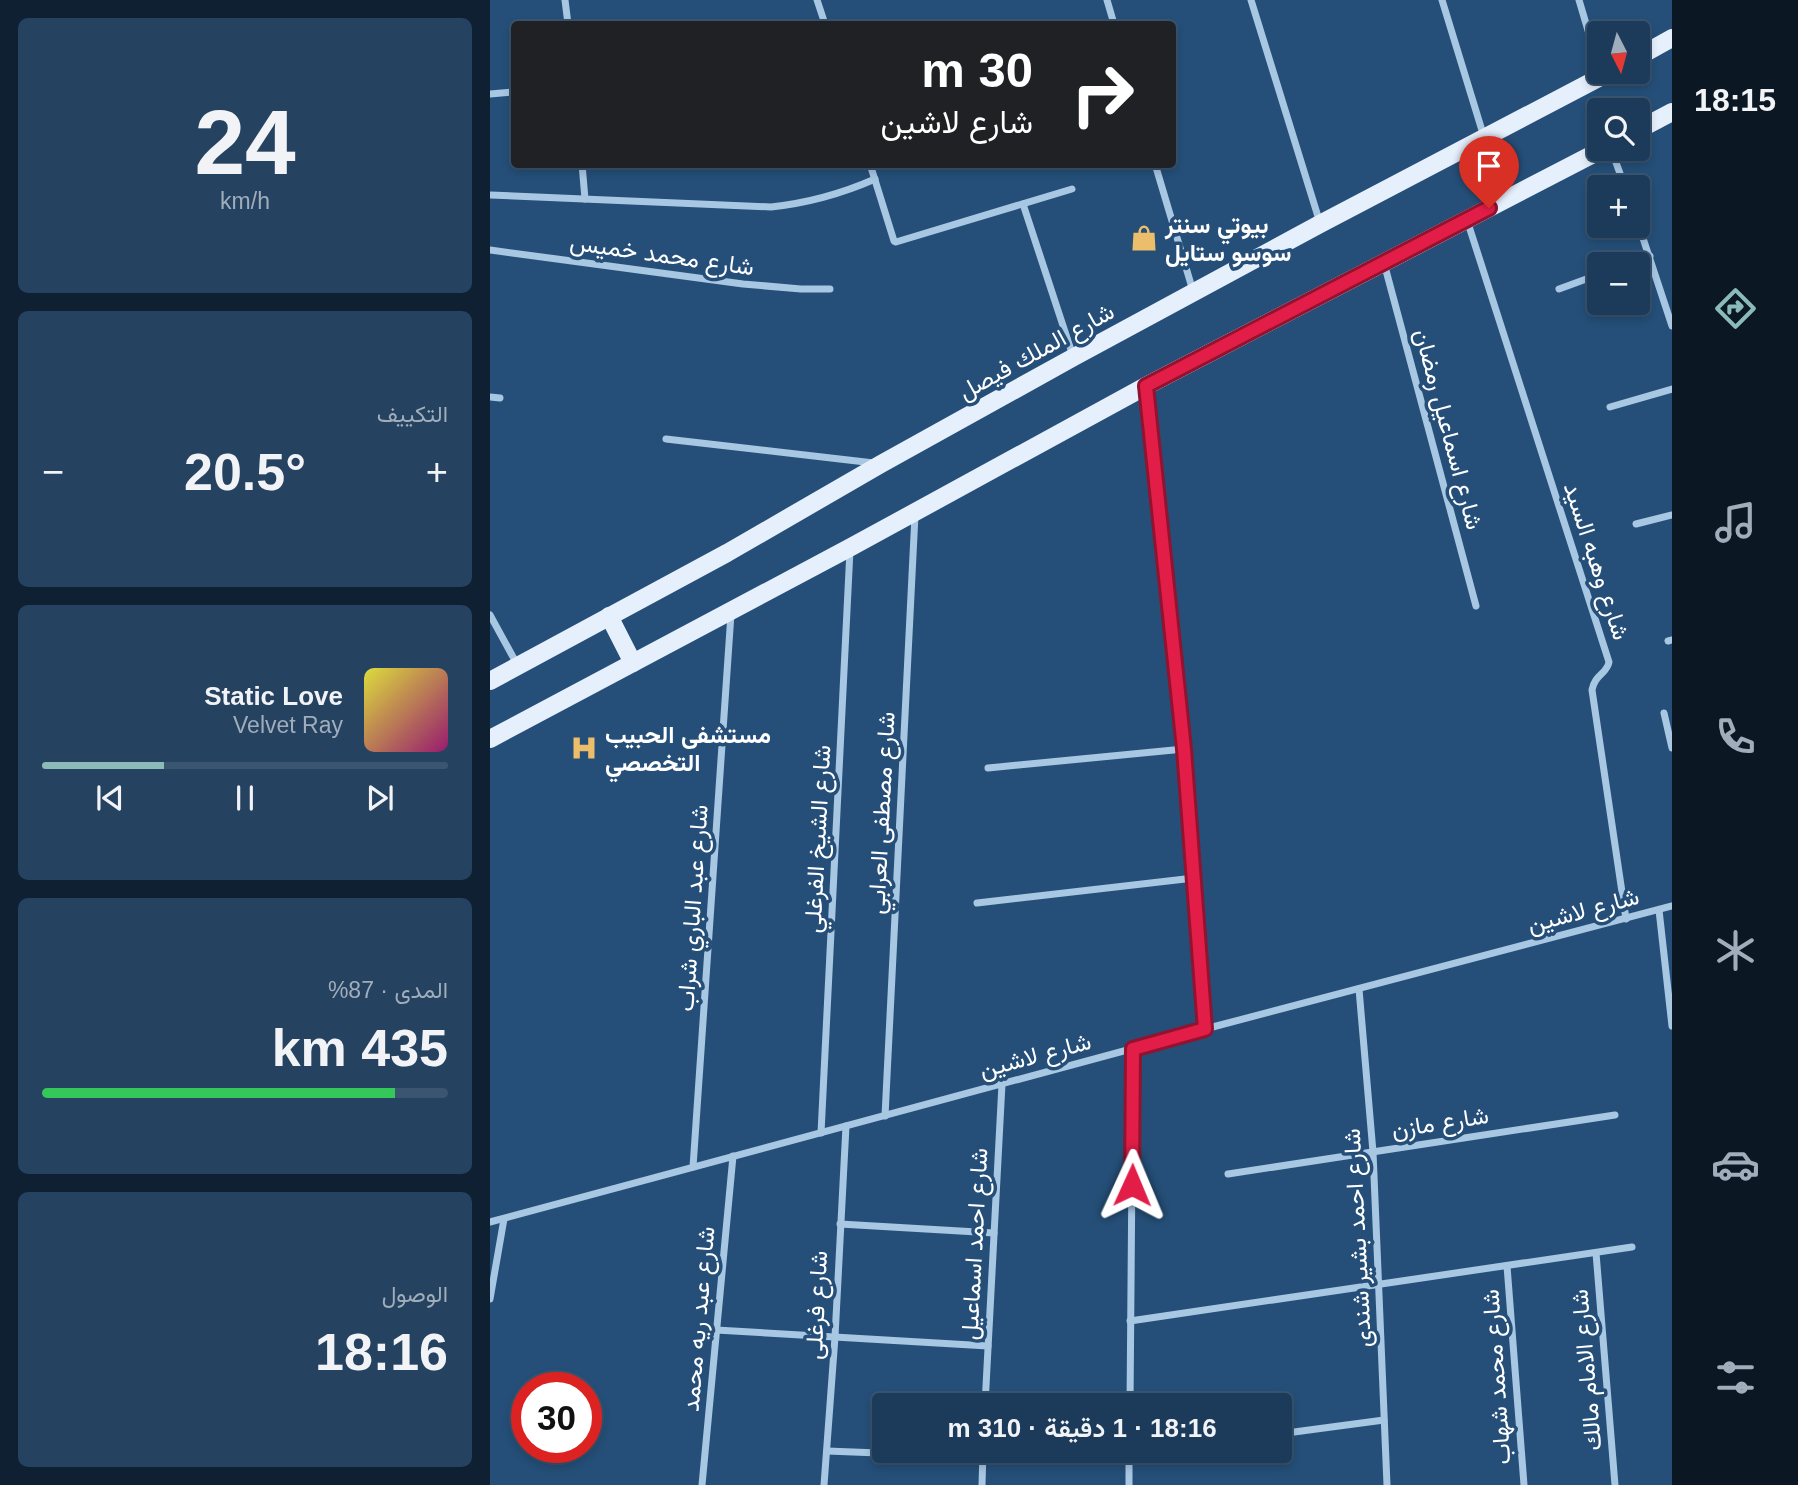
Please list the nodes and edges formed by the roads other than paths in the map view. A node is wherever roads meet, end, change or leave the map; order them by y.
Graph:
1 (565, 0) edge
2 (817, 0) edge
3 (1107, 0) edge
4 (1251, 0) edge
5 (1442, 0) edge
6 (1579, 0) edge
7 (568, 21) edge
8 (824, 21) edge
9 (1113, 21) edge
10 (1587, 24) edge
11 (1672, 38) edge
12 (1650, 50) edge
13 (1587, 82) edge
14 (511, 92) edge
15 (490, 94) edge
16 (1672, 112) edge
17 (1650, 124) edge
18 (1485, 138) junction
19 (1587, 157) edge
20 (582, 168) edge
21 (871, 168) edge
22 (1157, 168) edge
23 (875, 179) junction
24 (1072, 189) dead end
25 (490, 195) edge
26 (585, 199) junction
27 (1023, 204) junction
28 (1467, 219) junction
29 (1320, 224) junction
30 (490, 250) edge
31 (1650, 256) edge
32 (1384, 263) junction
33 (1587, 279) edge
34 (830, 289) dead end
35 (1559, 289) dead end
36 (1193, 292) junction
37 (1668, 303) edge
38 (1672, 326) edge
39 (1073, 357) junction
40 (1146, 386) junction
41 (1672, 389) edge
42 (490, 397) edge
43 (500, 398) dead end
44 (1610, 407) dead end
45 (666, 439) dead end
46 (881, 464) junction
47 (915, 512) junction
48 (1672, 515) edge
49 (1636, 524) dead end
50 (851, 547) junction
51 (1476, 606) dead end
52 (731, 610) junction
53 (490, 615) edge
54 (609, 616) junction
55 (633, 663) junction
56 (518, 666) junction
57 (490, 681) edge
58 (1664, 713) dead end
59 (490, 739) edge
60 (1672, 748) edge
61 (1184, 749) junction
62 (988, 768) dead end
63 (1194, 878) junction
64 (978, 903) dead end
65 (1672, 906) edge
66 (1659, 910) junction
67 (1626, 919) junction
68 (1359, 989) junction
69 (1672, 1026) edge
70 (1205, 1029) junction
71 (1133, 1049) junction
72 (1002, 1084) junction
73 (1615, 1115) dead end
74 (885, 1116) junction
75 (846, 1126) junction
76 (821, 1133) junction
77 (1373, 1152) junction
78 (733, 1157) junction
79 (693, 1167) junction
80 (1228, 1174) dead end
81 (504, 1219) junction
82 (490, 1222) edge
83 (840, 1224) junction
84 (994, 1233) junction
85 (1632, 1247) dead end
86 (1595, 1253) junction
87 (1507, 1266) junction
88 (1379, 1284) junction
89 (490, 1299) edge
90 (1130, 1321) junction
91 (716, 1330) junction
92 (835, 1337) junction
93 (988, 1346) junction
94 (986, 1393) edge
95 (1130, 1393) edge
96 (1384, 1420) junction
97 (1292, 1432) edge
98 (827, 1451) junction
99 (872, 1452) edge
100 (983, 1463) edge
101 (1129, 1463) edge
102 (702, 1485) edge
103 (824, 1485) edge
104 (982, 1485) edge
105 (1129, 1485) edge
106 (1387, 1485) edge
107 (1524, 1485) edge
108 (1615, 1485) edge

1 - 7 street
2 - 8 street
3 - 9 street
4 - 29 street
5 - 18 street
6 - 10 street
11 - 12 main road
13 - 18 main road, شارع الملك فيصل
14 - 15 street
16 - 17 main road
18 - 29 main road, شارع الملك فيصل
19 - 28 main road
20 - 26 street
21 - 23 street
22 - 36 street
23 - 26 street
23 - 27 street
24 - 27 street
25 - 26 street
27 - 39 street
28 - 32 main road
28 - 67 street, شارع وهبه السيد
29 - 36 main road, شارع الملك فيصل
30 - 34 street, شارع محمد خميس
31 - 37 street
32 - 40 main road
32 - 51 street, شارع اسماعيل رمضان
33 - 35 street
36 - 39 main road, شارع الملك فيصل
37 - 38 street
39 - 46 main road, شارع الملك فيصل
40 - 47 main road
40 - 61 street
41 - 44 street
42 - 43 street
45 - 46 street
46 - 54 main road, شارع الملك فيصل
47 - 50 main road
47 - 74 street, شارع مصطفى العرابي
48 - 49 street
50 - 52 main road
50 - 76 street, شارع الشيخ الفرغلي
52 - 55 main road
52 - 79 street, شارع عبد الباري شراب
53 - 56 street
54 - 55 main road
54 - 56 main road, شارع الملك فيصل
55 - 59 main road
56 - 57 main road, شارع الملك فيصل
58 - 60 street
61 - 62 street
61 - 63 street
63 - 64 street
63 - 70 street
65 - 66 street, شارع لاشين
66 - 67 street, شارع لاشين
66 - 69 street
67 - 68 street, شارع لاشين
68 - 70 street, شارع لاشين
68 - 77 street, شارع احمد بشير شندى
70 - 71 street, شارع لاشين
71 - 72 street, شارع لاشين
71 - 90 street
72 - 74 street, شارع لاشين
72 - 84 street, شارع احمد اسماعيل
73 - 77 street, شارع مازن
74 - 75 street, شارع لاشين
75 - 76 street, شارع لاشين
75 - 83 street, شارع فرغلى
76 - 78 street, شارع لاشين
77 - 80 street, شارع مازن
77 - 88 street, شارع احمد بشير شندى
78 - 79 street, شارع لاشين
78 - 91 street, شارع عبد ريه محمد
79 - 81 street, شارع لاشين
81 - 82 street, شارع لاشين
81 - 89 street
83 - 84 street
83 - 92 street, شارع فرغلى
84 - 93 street, شارع احمد اسماعيل
85 - 86 street
86 - 87 street
86 - 108 street, شارع الامام مالك
87 - 88 street
87 - 107 street, شارع محمد شهاب
88 - 90 street
88 - 96 street, شارع احمد بشير شندى
90 - 95 street
91 - 92 street
91 - 102 street, شارع عبد ريه محمد
92 - 93 street
92 - 98 street, شارع فرغلى
93 - 94 street, شارع احمد اسماعيل
96 - 97 street
96 - 106 street, شارع احمد بشير شندى
98 - 99 street
98 - 103 street, شارع فرغلى
100 - 104 street
101 - 105 street

